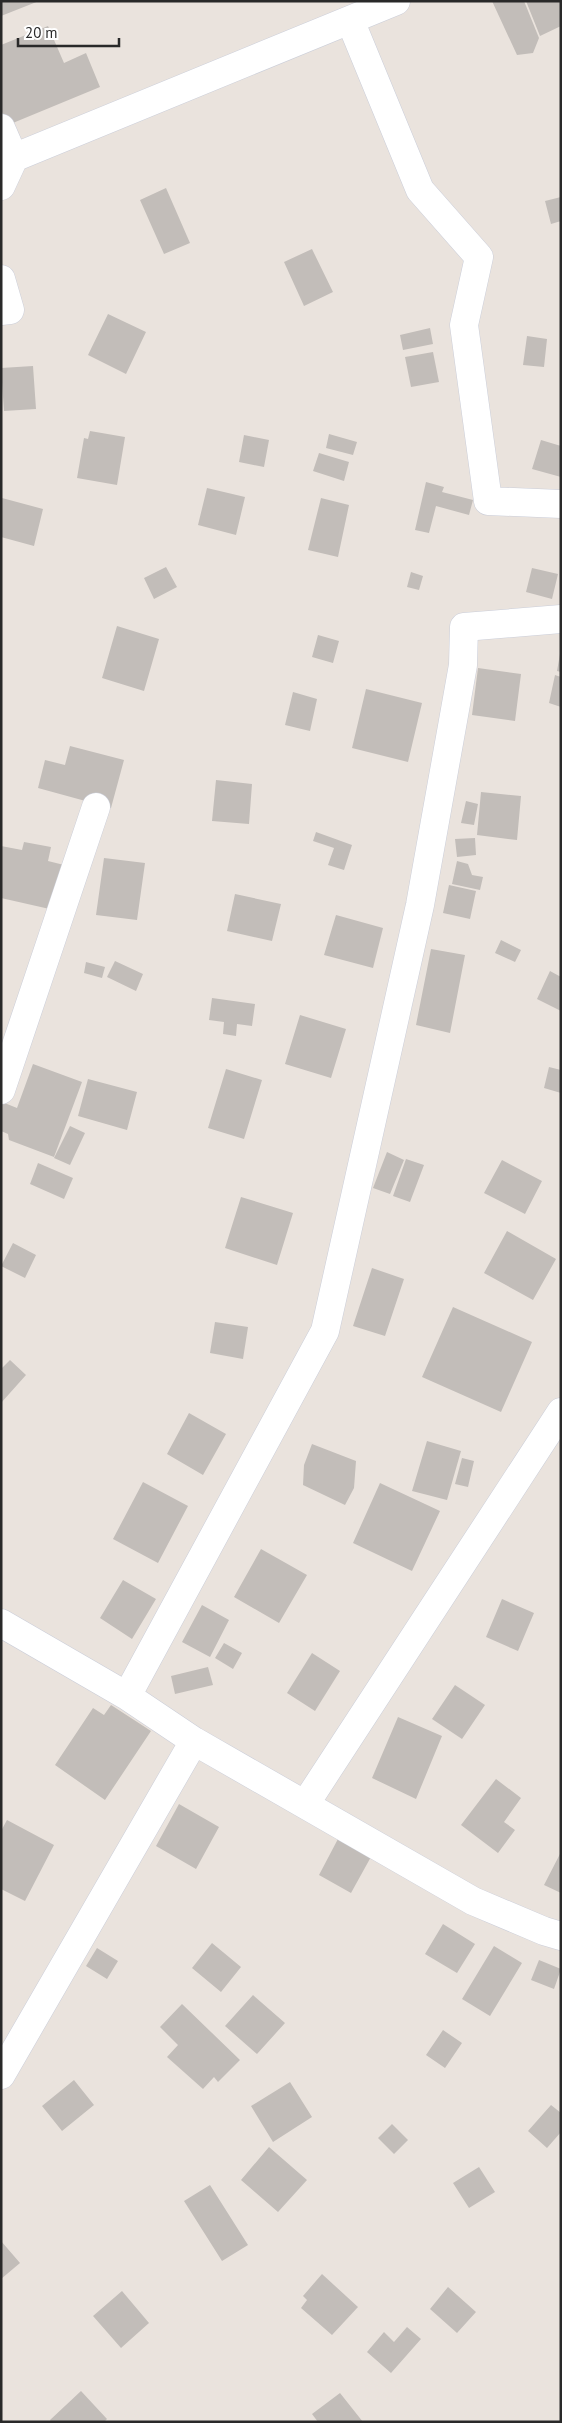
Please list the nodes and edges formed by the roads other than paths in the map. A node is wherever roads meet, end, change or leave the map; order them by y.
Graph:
1 (396, 1) edge
2 (350, 20) junction
3 (1, 128) edge
4 (7, 160) edge
5 (1, 186) edge
6 (1, 279) edge
7 (1, 312) edge
8 (561, 504) edge
9 (561, 618) edge
10 (96, 807) dead end
11 (1, 1090) edge
12 (561, 1412) edge
13 (1, 1623) edge
14 (127, 1696) junction
15 (194, 1740) junction
16 (306, 1804) junction
17 (561, 1936) edge
18 (1, 2075) edge

1 - 2 street
2 - 4 street
2 - 8 street
3 - 4 street
4 - 5 street
6 - 7 street
9 - 14 street
10 - 11 street
12 - 16 street
13 - 14 street
14 - 15 street
15 - 16 street
15 - 18 street
16 - 17 street

